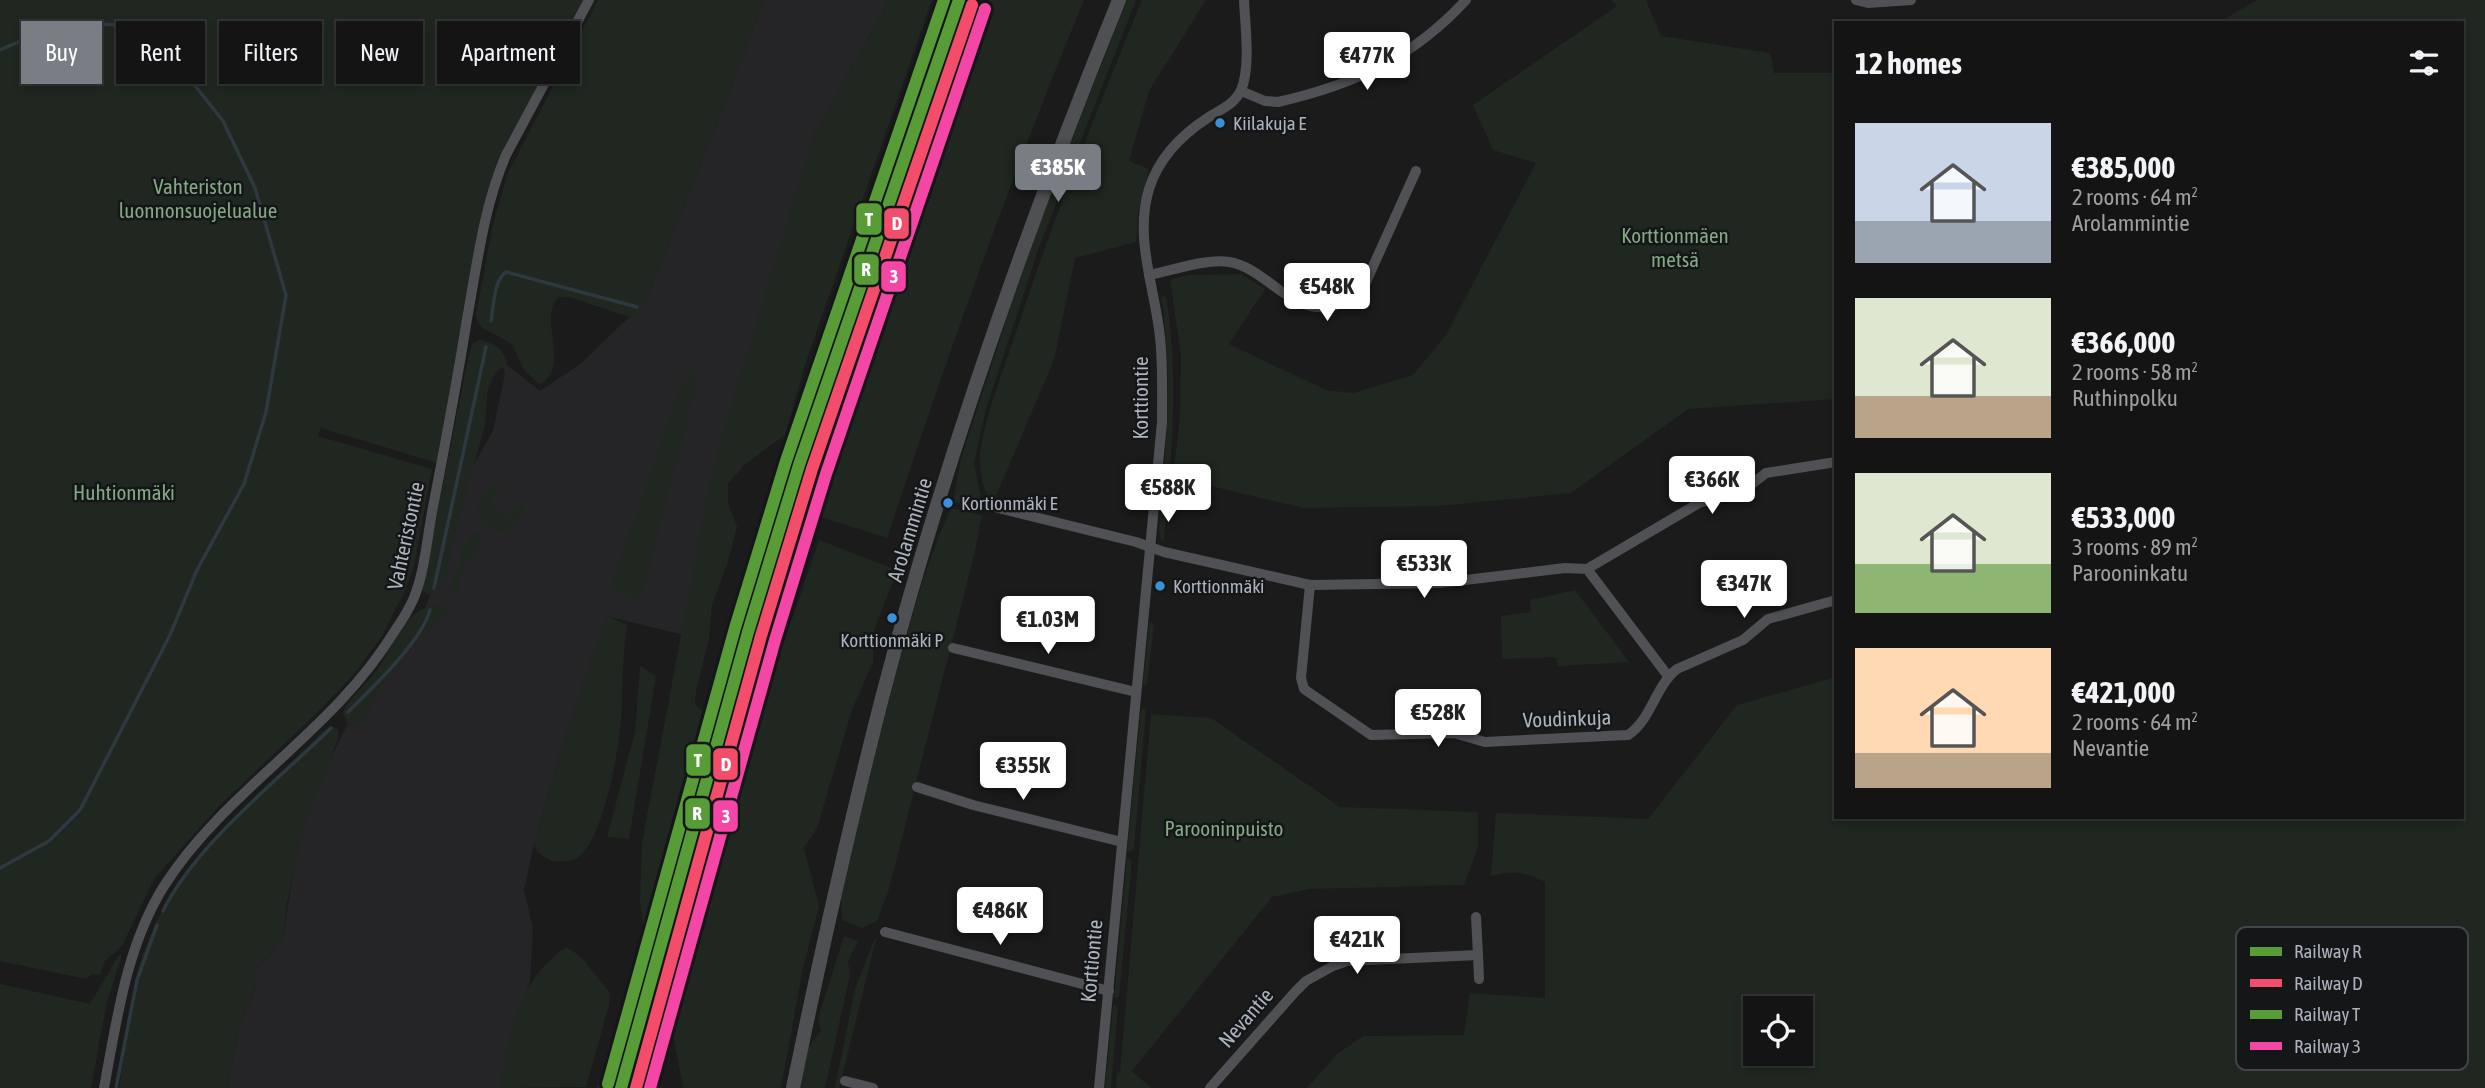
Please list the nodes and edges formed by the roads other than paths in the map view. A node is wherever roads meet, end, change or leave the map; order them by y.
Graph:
1 (589, 0) edge
2 (1119, 0) edge
3 (1244, 0) edge
4 (1466, 0) edge
5 (1856, 0) edge
6 (1911, 0) edge
7 (1241, 91) junction
8 (1416, 171) dead end
9 (1149, 275) junction
10 (1834, 462) edge
11 (998, 508) dead end
12 (1150, 546) junction
13 (1587, 569) junction
14 (1310, 585) junction
15 (1834, 601) edge
16 (953, 648) dead end
17 (1668, 676) junction
18 (1136, 692) junction
19 (918, 787) dead end
20 (1122, 842) junction
21 (1476, 917) dead end
22 (885, 932) dead end
23 (1478, 955) junction
24 (1479, 979) dead end
25 (1109, 991) junction
26 (845, 1081) dead end
27 (104, 1088) edge
28 (793, 1088) edge
29 (873, 1088) edge
30 (1100, 1088) edge
31 (1210, 1088) edge

1 - 27 street, Vahteristontie
2 - 28 street, Arolammintie
3 - 7 street
4 - 7 street
5 - 6 street
7 - 9 street, Korttiontie
8 - 9 street
9 - 12 street, Korttiontie
10 - 13 street
11 - 12 street
12 - 14 street
12 - 18 street, Korttiontie
13 - 14 street
13 - 17 street
14 - 17 street, Voudinkuja
15 - 17 street
16 - 18 street
18 - 20 street, Korttiontie
19 - 20 street
20 - 25 street, Korttiontie
21 - 23 street
22 - 25 street
23 - 24 street
23 - 31 street, Nevantie
25 - 30 street, Korttiontie
26 - 29 street

